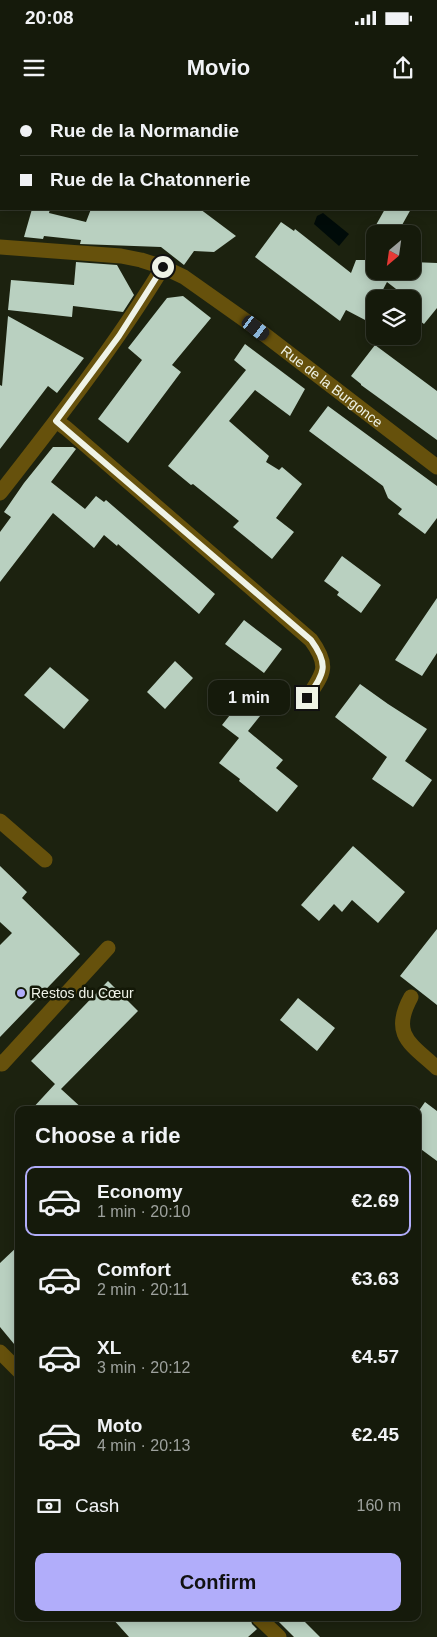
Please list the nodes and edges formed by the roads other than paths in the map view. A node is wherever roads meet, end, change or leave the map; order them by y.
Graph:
1 (0, 246) edge
2 (163, 267) junction
3 (56, 421) junction
4 (437, 467) edge
5 (0, 493) edge
6 (307, 698) dead end
7 (0, 821) edge
8 (45, 860) dead end
9 (108, 948) dead end
10 (411, 997) dead end
11 (0, 1062) edge
12 (437, 1068) edge
13 (0, 1352) edge
14 (15, 1367) edge
15 (262, 1621) edge
16 (279, 1637) edge

1 - 2 street, Rue de la Burgonce
2 - 3 street
2 - 4 street, Rue de la Burgonce
3 - 5 street
3 - 6 street
7 - 8 street
9 - 11 street
10 - 12 street
13 - 14 street
15 - 16 street

